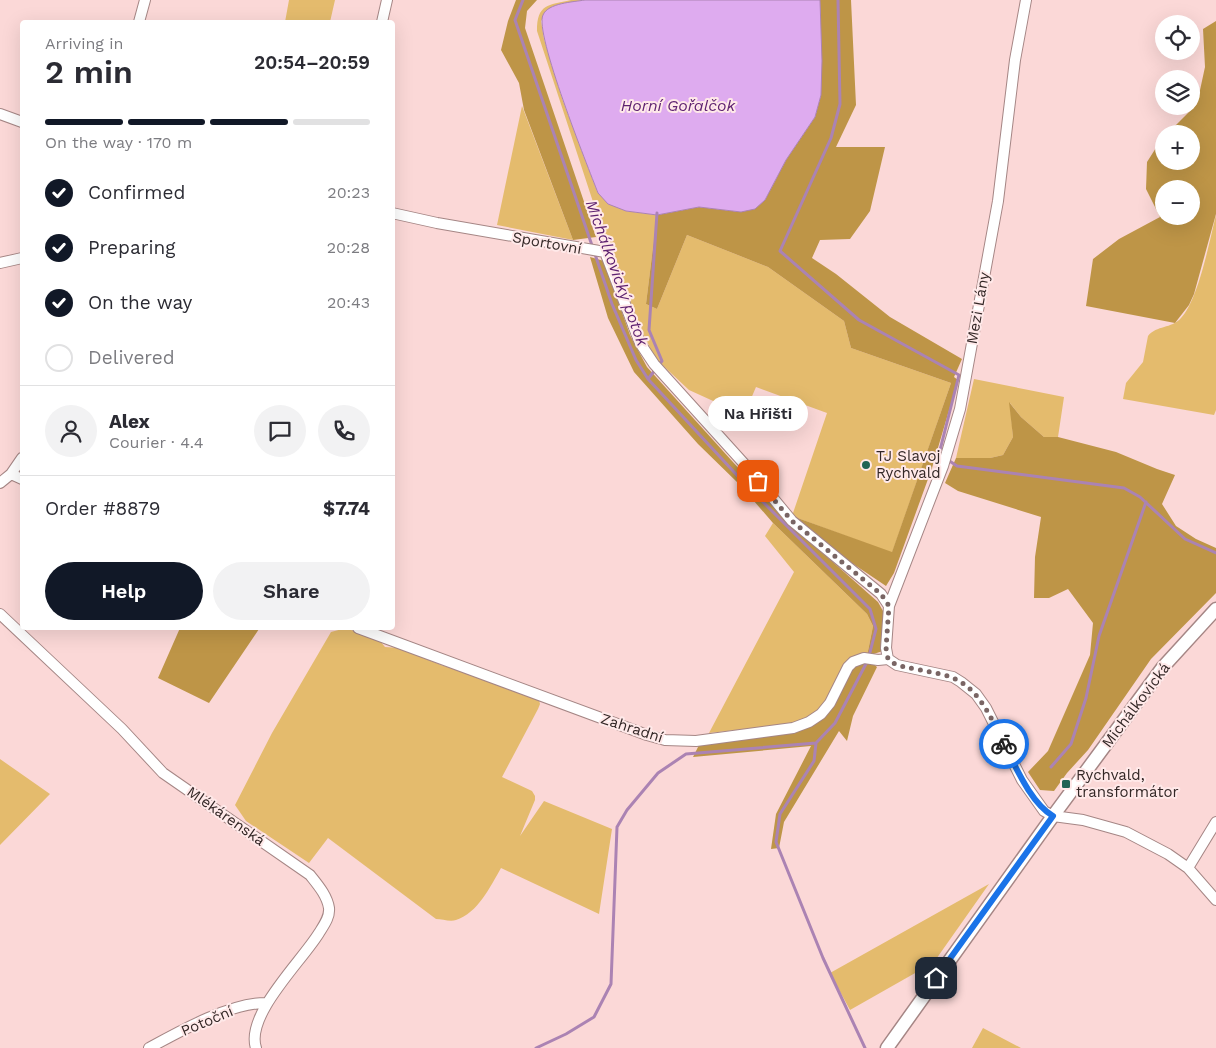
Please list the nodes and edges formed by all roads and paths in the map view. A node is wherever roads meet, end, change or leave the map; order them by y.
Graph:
1 (145, 0) edge
2 (387, 0) edge
3 (1026, 0) edge
4 (140, 20) edge
5 (382, 20) edge
6 (0, 114) edge
7 (20, 121) edge
8 (395, 214) edge
9 (20, 258) edge
10 (0, 263) edge
11 (20, 461) edge
12 (10, 474) junction
13 (20, 478) edge
14 (0, 483) edge
15 (889, 606) junction
16 (1216, 609) edge
17 (0, 614) edge
18 (363, 630) edge
19 (883, 659) junction
20 (1053, 816) junction
21 (1216, 822) edge
22 (1188, 868) junction
23 (1216, 900) edge
24 (267, 1003) junction
25 (149, 1048) edge
26 (256, 1048) edge
27 (887, 1048) edge

1 - 4 street
2 - 5 street
3 - 15 street, Mezi Lány
6 - 7 street
8 - 15 street, Sportovní
9 - 10 street
11 - 12 street
12 - 13 street
12 - 14 street
15 - 19 street
16 - 20 street, Michálkovická
17 - 24 street, Mlékárenská
18 - 19 street, Zahradní
19 - 20 street
20 - 22 street
20 - 27 street, Michálkovická
21 - 22 street
22 - 23 street
24 - 25 street, Potoční
24 - 26 street, Mlékárenská

